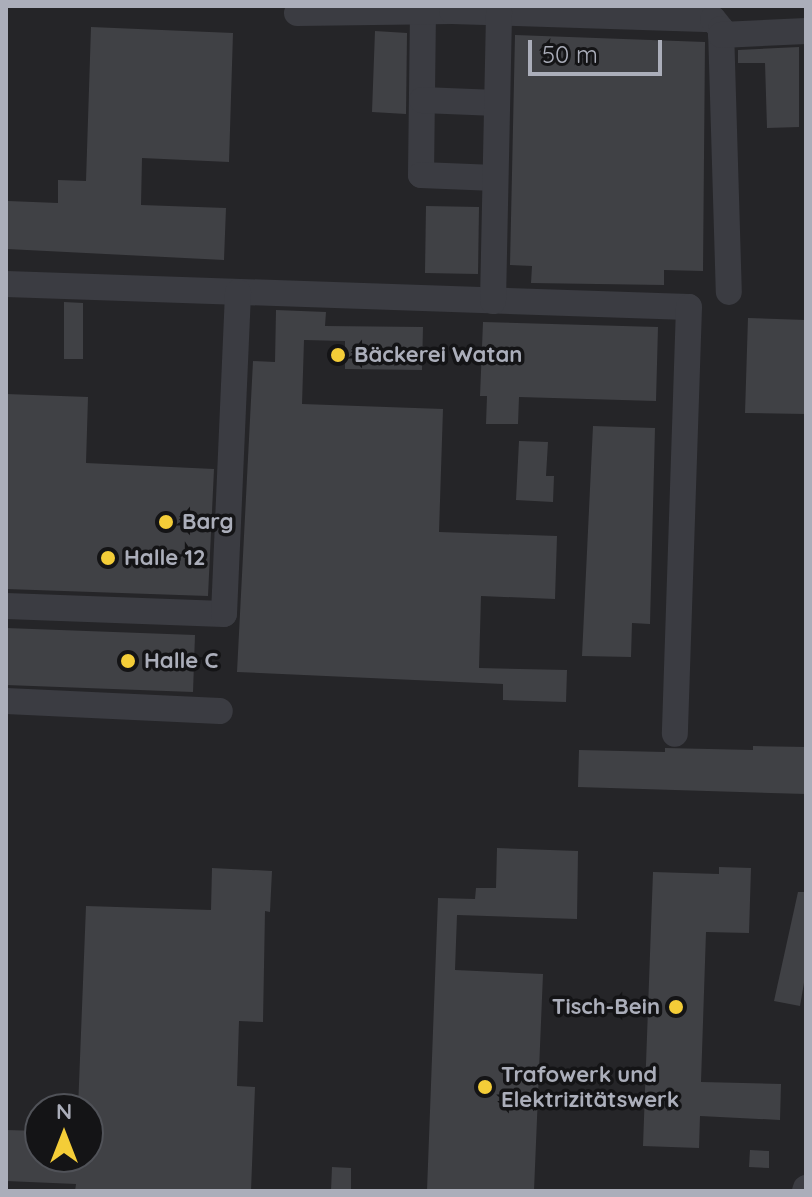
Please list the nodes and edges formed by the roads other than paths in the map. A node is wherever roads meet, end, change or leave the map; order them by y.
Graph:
1 (607, 10) edge
2 (423, 11) junction
3 (499, 12) junction
4 (297, 13) dead end
5 (724, 23) edge
6 (806, 31) edge
7 (422, 100) junction
8 (497, 103) junction
9 (495, 178) junction
10 (6, 284) edge
11 (238, 292) junction
12 (729, 292) dead end
13 (493, 301) junction
14 (6, 606) edge
15 (6, 701) edge
16 (220, 711) dead end
17 (675, 734) dead end

1 - 3 lane
1 - 5 lane
2 - 3 lane
2 - 4 lane
2 - 7 lane
3 - 8 lane
5 - 6 lane
5 - 12 lane
7 - 8 lane
7 - 9 lane
8 - 9 lane
9 - 13 lane
10 - 11 lane
11 - 13 lane
11 - 14 lane
13 - 17 lane
15 - 16 lane

